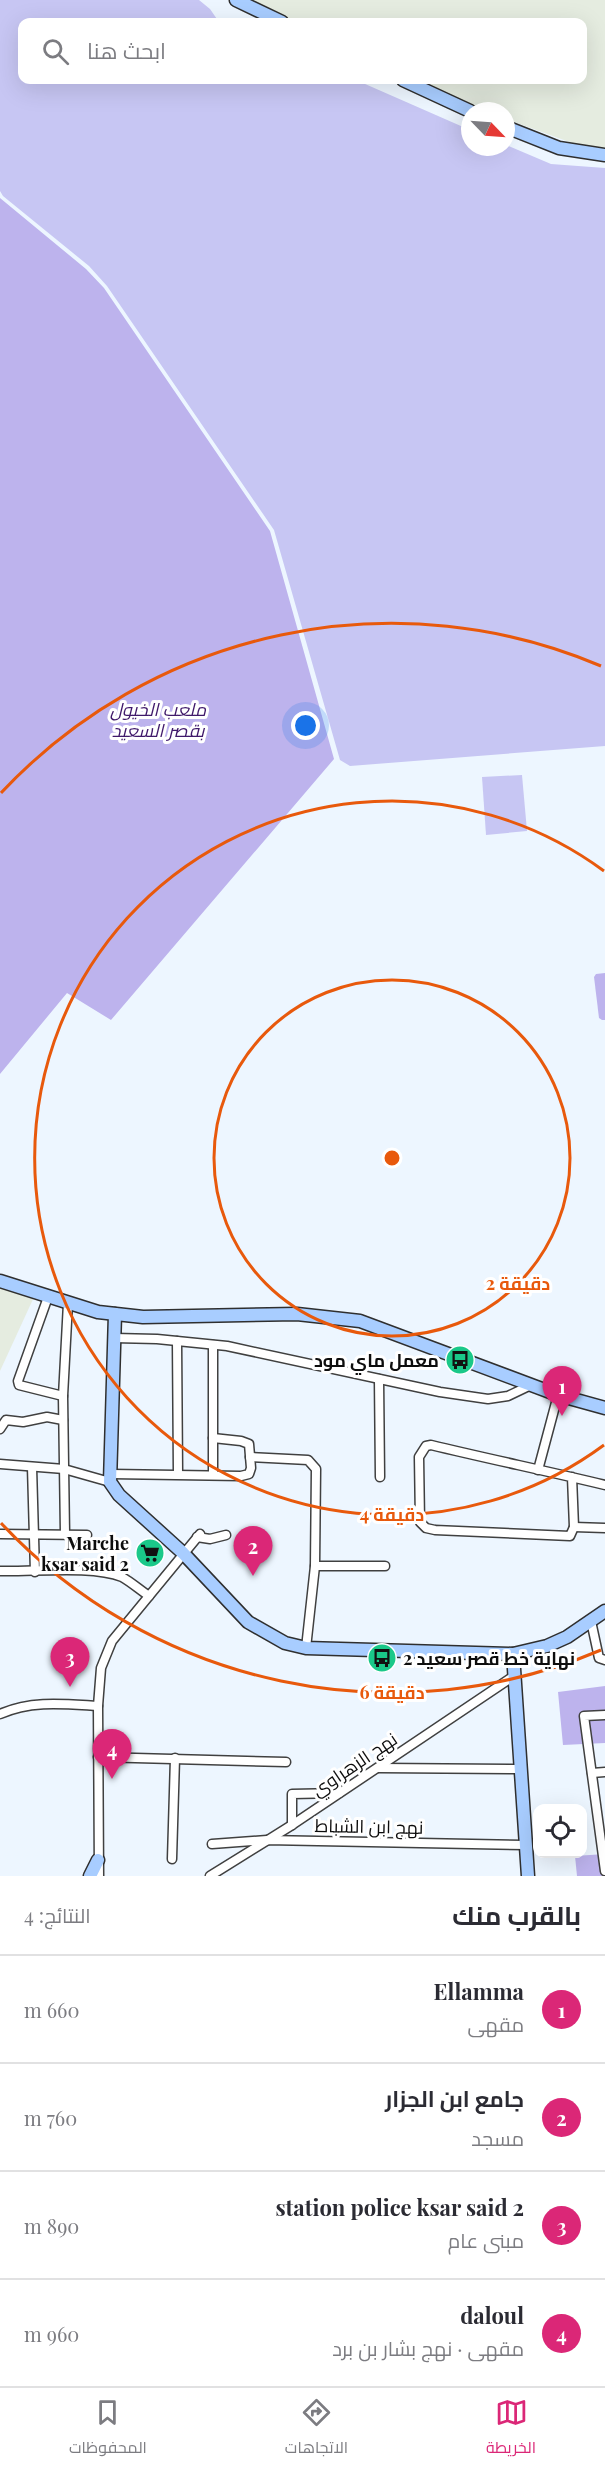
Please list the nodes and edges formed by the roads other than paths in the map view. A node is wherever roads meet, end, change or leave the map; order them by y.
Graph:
1 (236, 0) edge
2 (274, 18) edge
3 (412, 84) edge
4 (461, 107) edge
5 (515, 131) edge
6 (605, 155) edge
7 (0, 1281) edge
8 (48, 1297) junction
9 (68, 1303) junction
10 (115, 1314) junction
11 (114, 1338) junction
12 (177, 1341) junction
13 (213, 1345) junction
14 (379, 1379) junction
15 (531, 1385) junction
16 (558, 1395) junction
17 (63, 1396) junction
18 (605, 1408) edge
19 (63, 1420) junction
20 (0, 1429) edge
21 (213, 1438) junction
22 (250, 1457) junction
23 (0, 1464) edge
24 (32, 1467) junction
25 (64, 1469) junction
26 (538, 1470) junction
27 (178, 1474) junction
28 (213, 1475) junction
29 (380, 1477) dead end
30 (572, 1477) junction
31 (111, 1478) junction
32 (605, 1485) edge
33 (574, 1527) junction
34 (605, 1528) edge
35 (0, 1534) edge
36 (34, 1534) junction
37 (65, 1534) junction
38 (87, 1535) dead end
39 (226, 1535) dead end
40 (183, 1553) junction
41 (315, 1566) junction
42 (385, 1566) dead end
43 (0, 1570) edge
44 (35, 1572) junction
45 (149, 1596) junction
46 (605, 1611) edge
47 (591, 1621) junction
48 (306, 1648) junction
49 (513, 1654) junction
50 (605, 1660) edge
51 (514, 1676) junction
52 (98, 1706) junction
53 (0, 1714) edge
54 (605, 1715) edge
55 (98, 1757) junction
56 (175, 1758) junction
57 (286, 1762) dead end
58 (378, 1768) junction
59 (521, 1769) junction
60 (605, 1772) edge
61 (592, 1773) junction
62 (339, 1793) junction
63 (602, 1824) edge
64 (292, 1825) junction
65 (267, 1840) junction
66 (212, 1844) dead end
67 (526, 1845) junction
68 (172, 1859) dead end
69 (605, 1871) edge
70 (98, 1872) edge
71 (528, 1873) edge
72 (210, 1876) edge

1 - 2 street
3 - 4 street
5 - 6 street
7 - 8 street
8 - 9 street
8 - 17 street
9 - 10 street
9 - 17 street
10 - 11 street
10 - 15 street
11 - 12 street
11 - 31 street
12 - 13 street
12 - 27 street
13 - 14 street
13 - 21 street
14 - 15 street
14 - 29 street
15 - 16 street
16 - 18 street
16 - 26 street
17 - 19 street
19 - 20 street
19 - 25 street
21 - 22 street
21 - 28 street
22 - 28 street
22 - 41 street
23 - 24 street
24 - 25 street
24 - 36 street
25 - 31 street
25 - 37 street
26 - 30 street
26 - 33 street
27 - 28 street
27 - 31 street
30 - 32 street
30 - 33 street
31 - 40 street
33 - 34 street
35 - 36 street
36 - 37 street
36 - 44 street
37 - 38 street
39 - 40 street
40 - 45 street
40 - 48 street
41 - 42 street
41 - 48 street
43 - 44 street
44 - 45 street
45 - 52 street
46 - 47 street
47 - 49 street
47 - 50 street
48 - 49 street
49 - 51 street
51 - 58 street, نهج الزهراوي
51 - 59 street
52 - 53 street
52 - 55 street
54 - 61 street
55 - 56 street
55 - 70 street
56 - 57 street
56 - 68 street
58 - 59 street
58 - 62 street, نهج الزهراوي
59 - 67 street
60 - 61 street
61 - 63 street
62 - 64 street, نهج الزهراوي
62 - 64 street
63 - 69 street
64 - 65 street, نهج الزهراوي
65 - 66 street, نهج ابن الشباط
65 - 67 street, نهج ابن الشباط
65 - 72 street, نهج الزهراوي
67 - 71 street

